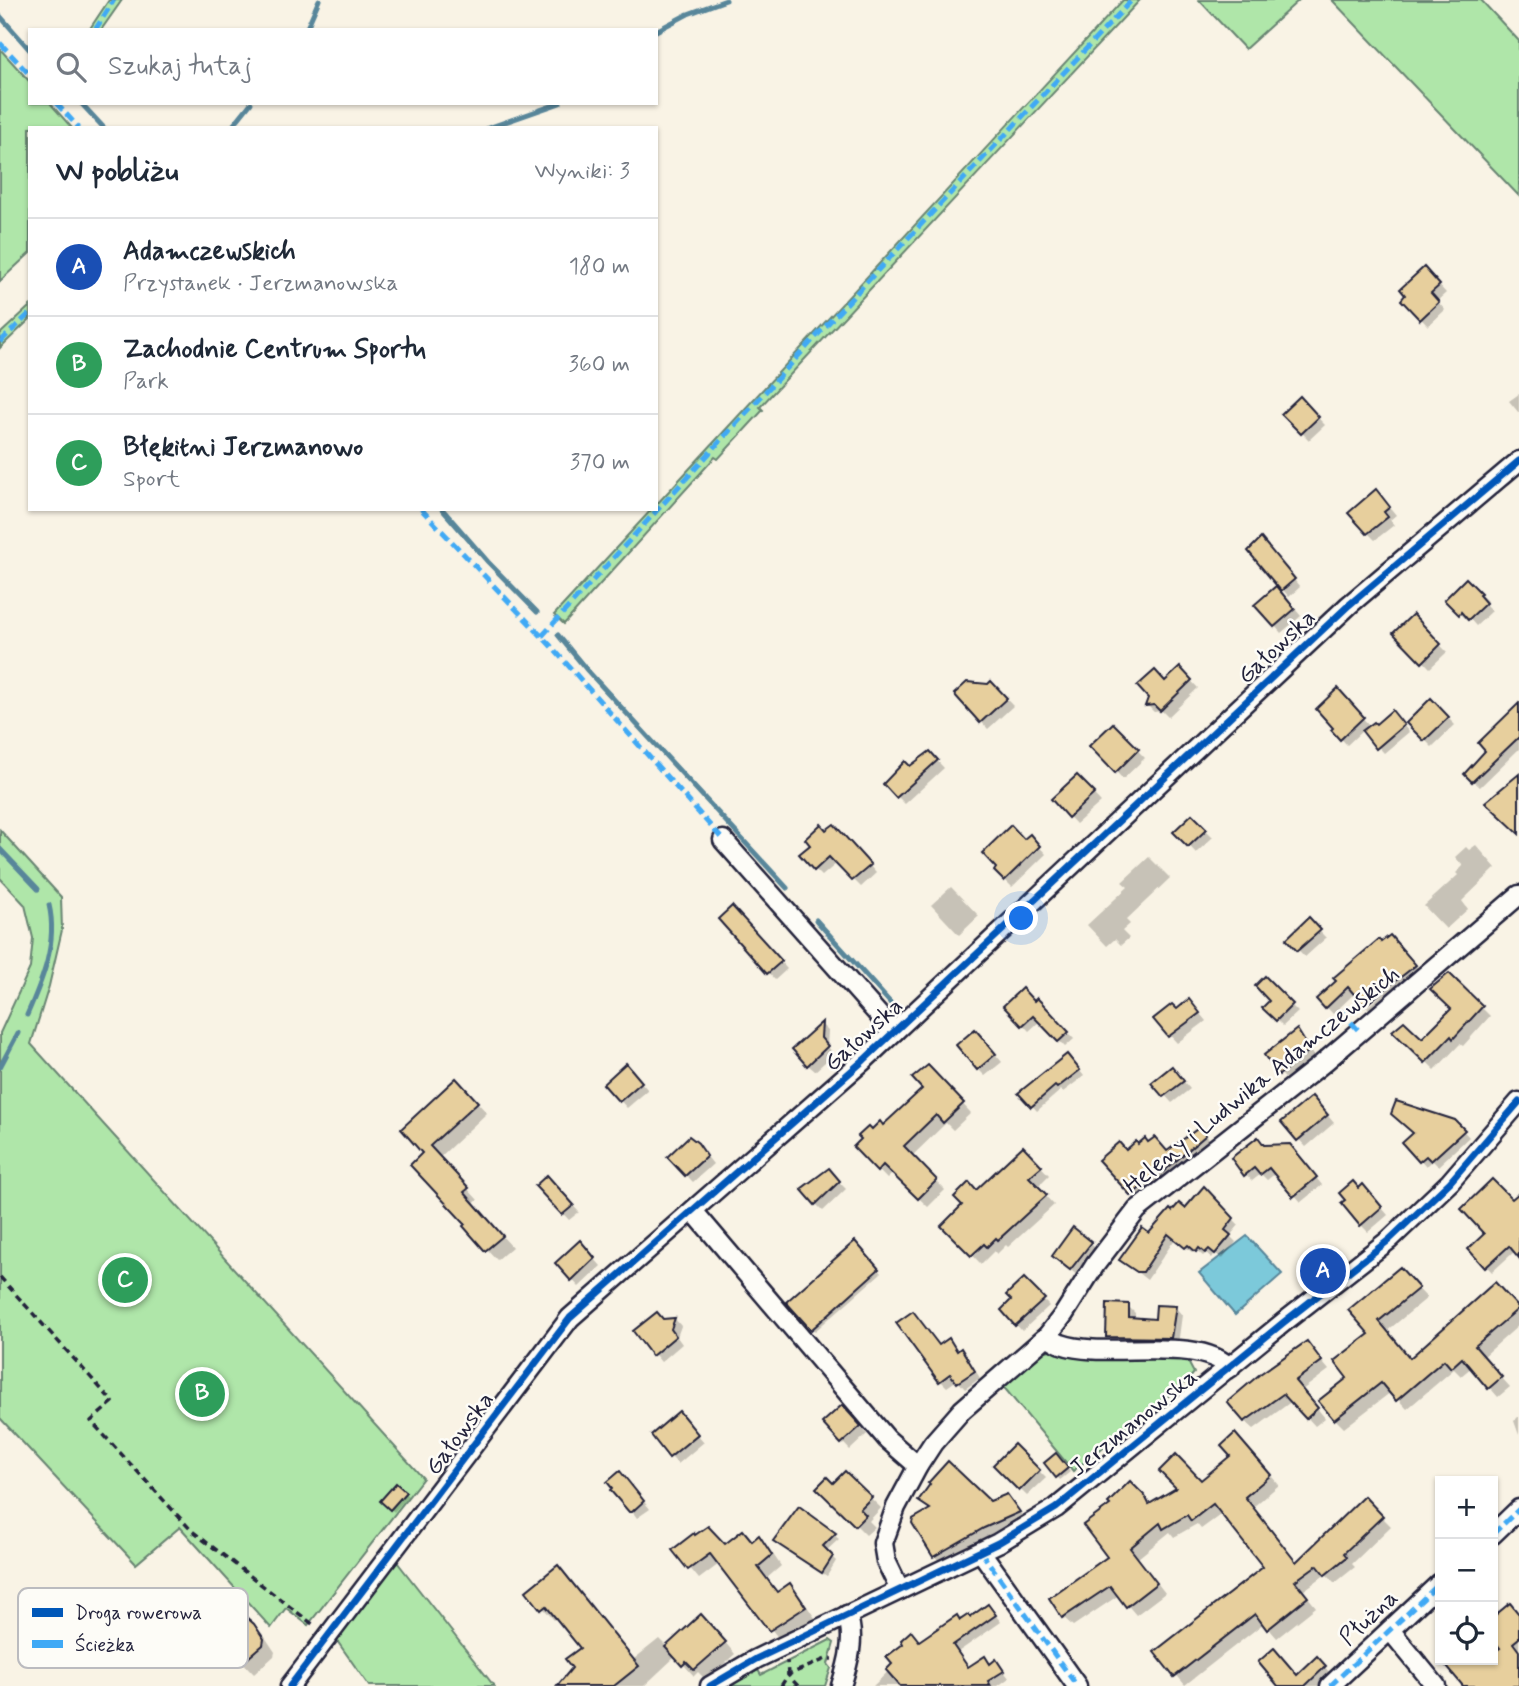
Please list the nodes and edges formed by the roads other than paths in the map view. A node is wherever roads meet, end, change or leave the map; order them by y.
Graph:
1 (1519, 461) edge
2 (723, 840) dead end
3 (1519, 895) edge
4 (894, 1032) junction
5 (1519, 1102) edge
6 (694, 1212) junction
7 (1047, 1336) junction
8 (1230, 1368) junction
9 (918, 1466) junction
10 (1519, 1509) edge
11 (1498, 1529) edge
12 (981, 1552) junction
13 (1435, 1588) edge
14 (900, 1590) junction
15 (848, 1615) junction
16 (1390, 1630) junction
17 (290, 1686) edge
18 (710, 1686) edge
19 (841, 1686) edge
20 (1077, 1686) edge
21 (1329, 1686) edge
22 (1436, 1686) edge

1 - 4 street, Gałowska
2 - 4 street
3 - 7 street, Heleny i Ludwika Adamczewskich
4 - 6 street, Gałowska
5 - 8 street, Jerzmanowska
6 - 9 street
6 - 17 street, Gałowska
7 - 8 street
7 - 9 street, Heleny i Ludwika Adamczewskich
8 - 12 street, Jerzmanowska
9 - 14 street, Heleny i Ludwika Adamczewskich
10 - 11 street
12 - 14 street, Jerzmanowska
12 - 20 street
13 - 16 street, Płużna
14 - 15 street, Jerzmanowska
15 - 18 street, Jerzmanowska
15 - 19 street
16 - 21 street, Płużna
16 - 22 street

